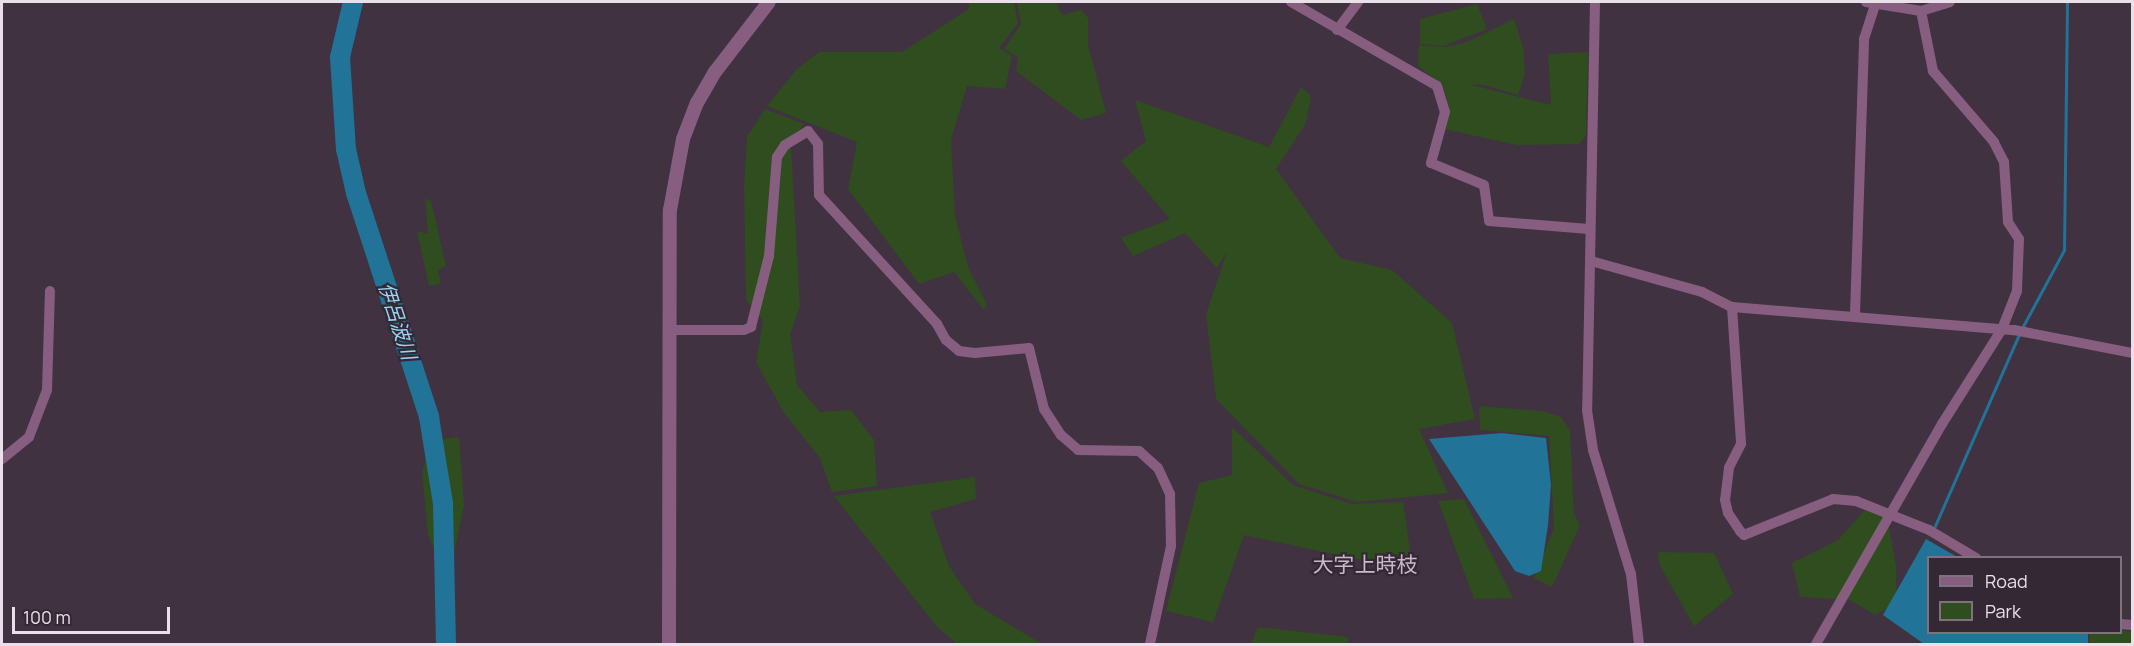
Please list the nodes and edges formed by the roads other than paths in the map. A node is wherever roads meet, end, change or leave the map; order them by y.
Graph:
1 (769, 2) edge
2 (1291, 2) edge
3 (1358, 2) edge
4 (1595, 2) edge
5 (1872, 2) edge
6 (1950, 2) edge
7 (1921, 11) junction
8 (1337, 30) junction
9 (1589, 229) junction
10 (1591, 261) junction
11 (50, 291) dead end
12 (1732, 307) junction
13 (1854, 314) junction
14 (2001, 328) junction
15 (670, 330) junction
16 (2133, 353) edge
17 (2, 459) edge
18 (1892, 514) junction
19 (1973, 556) edge
20 (669, 645) edge
21 (1150, 645) edge
22 (1639, 645) edge
23 (1816, 645) edge

1 - 15 street
2 - 8 street
3 - 8 street
4 - 9 street
5 - 7 street
5 - 13 street
6 - 7 street
7 - 14 street
8 - 9 street
9 - 10 street
10 - 12 street
10 - 22 street
11 - 17 street
12 - 13 street
12 - 18 street
13 - 14 street
14 - 16 street
14 - 18 street
15 - 20 street
15 - 21 street
18 - 19 street
18 - 23 street

